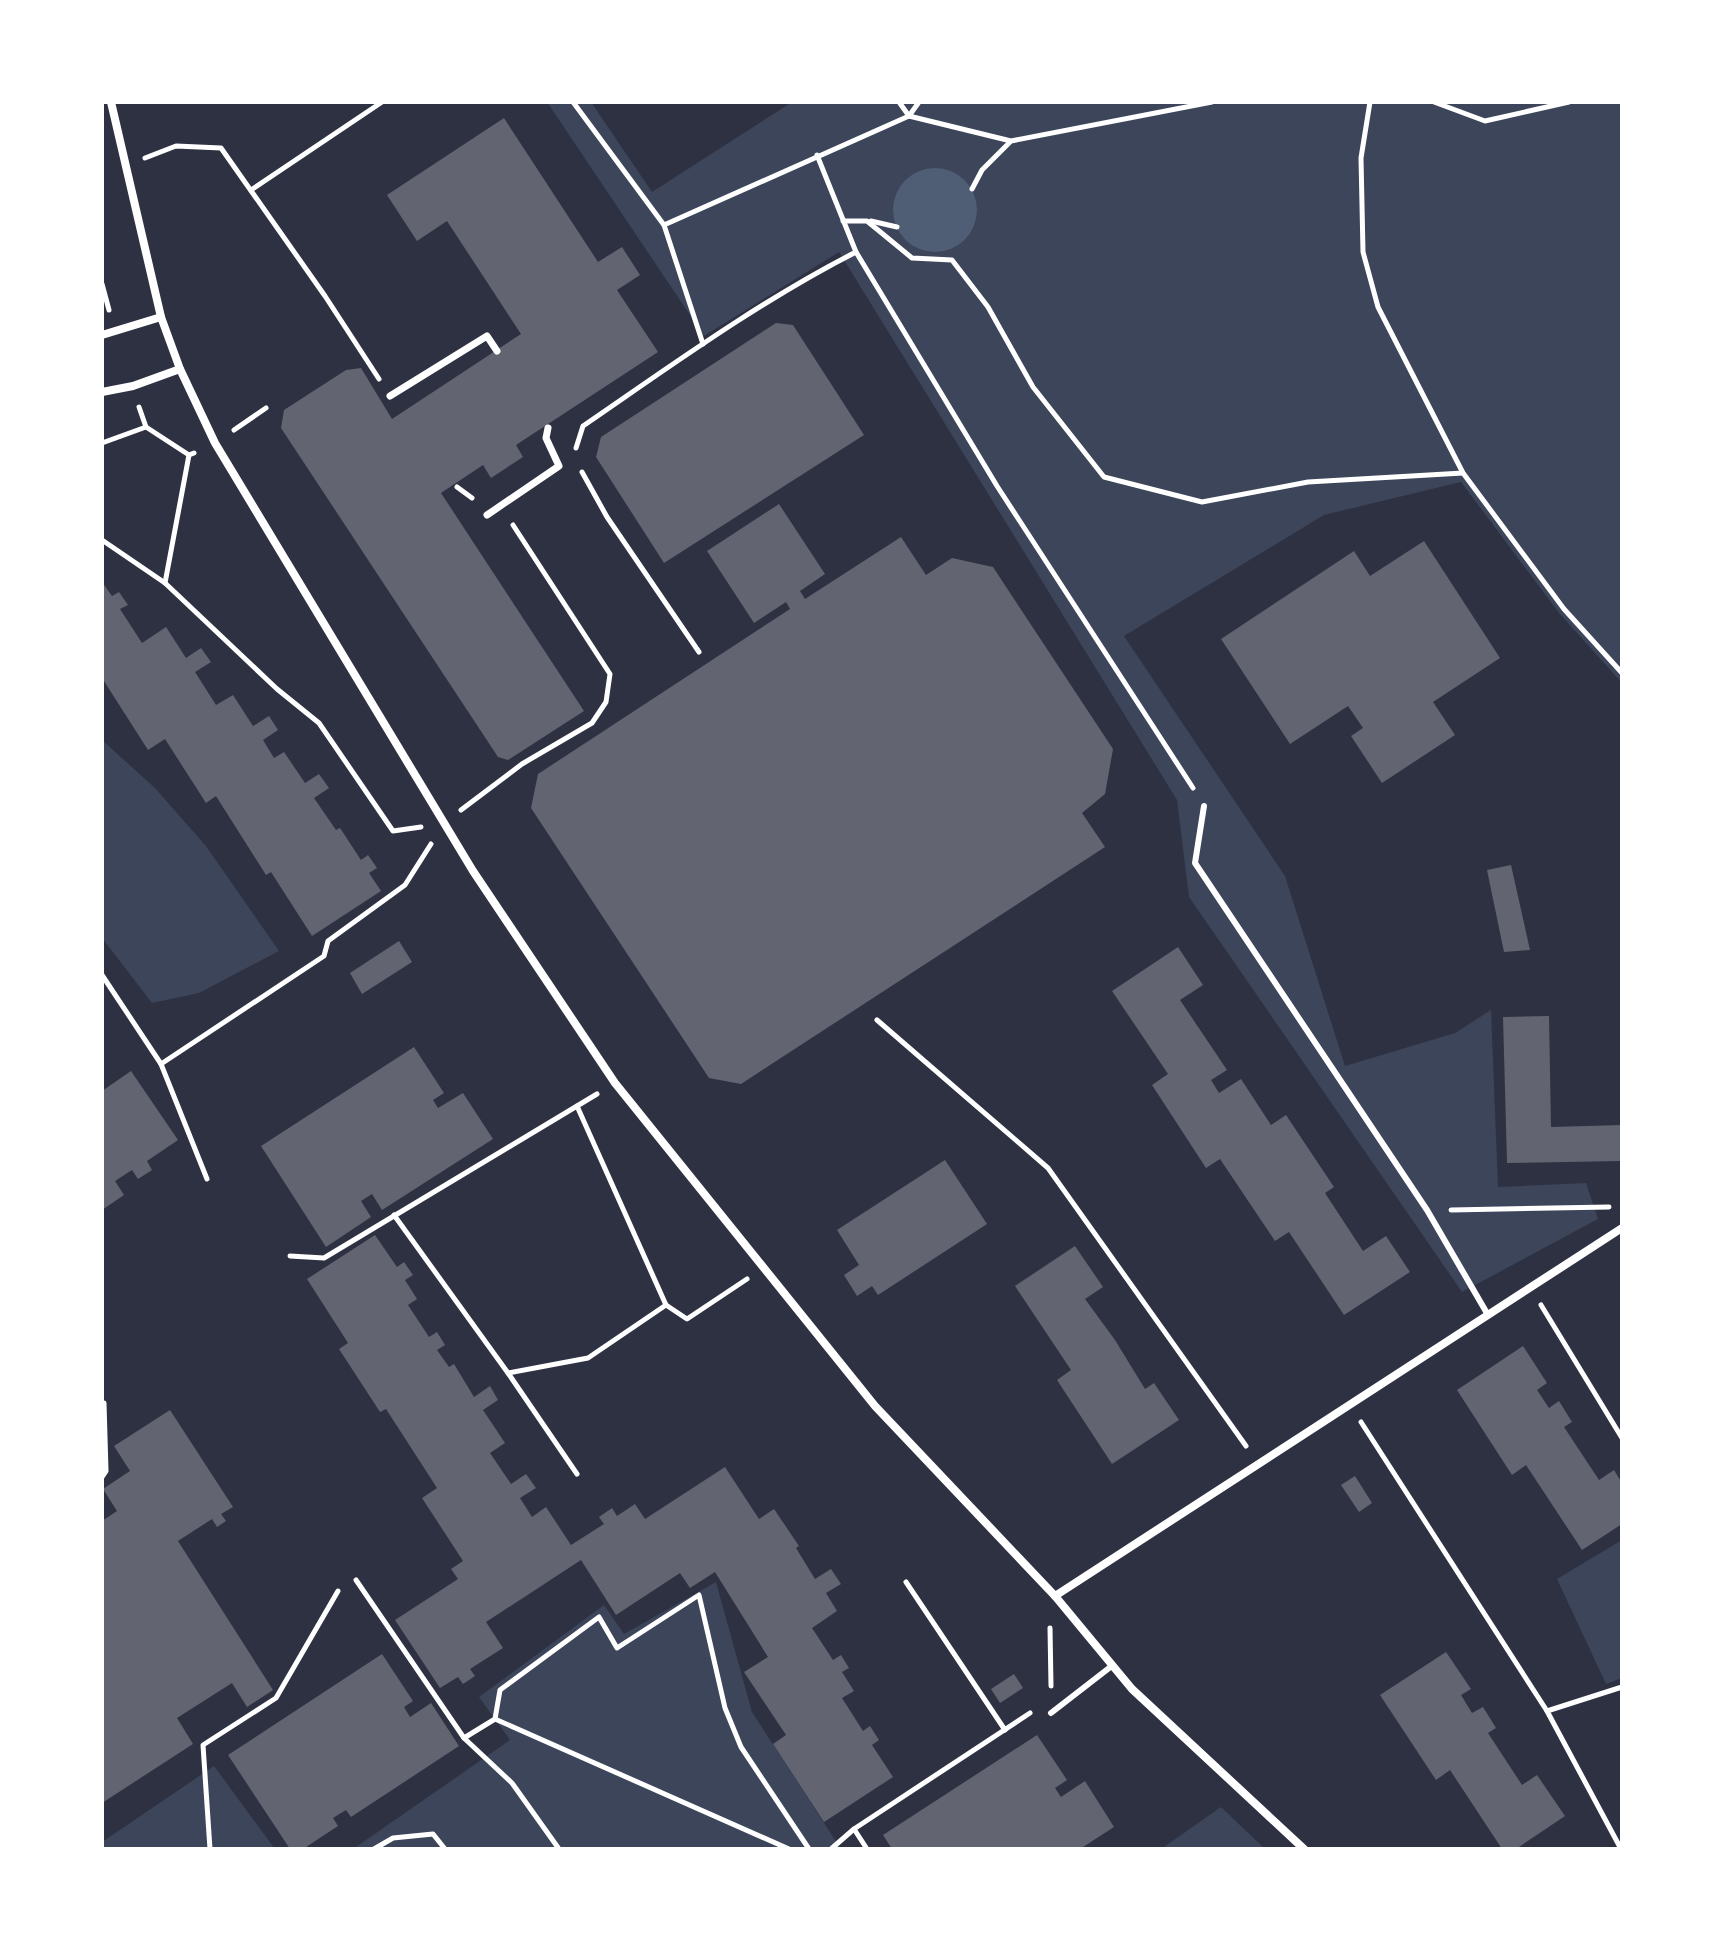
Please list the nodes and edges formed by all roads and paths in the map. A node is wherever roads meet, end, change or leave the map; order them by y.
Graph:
1 (111, 102) edge
2 (382, 102) edge
3 (573, 102) edge
4 (899, 102) edge
5 (919, 102) edge
6 (1212, 102) edge
7 (1370, 102) edge
8 (1434, 102) edge
9 (1569, 102) edge
10 (909, 116) junction
11 (1011, 141) junction
12 (817, 155) junction
13 (124, 166) junction
14 (972, 189) dead end
15 (251, 190) junction
16 (843, 221) junction
17 (867, 221) junction
18 (664, 225) junction
19 (897, 227) dead end
20 (856, 252) junction
21 (161, 317) junction
22 (102, 335) edge
23 (703, 344) junction
24 (497, 351) dead end
25 (180, 369) junction
26 (102, 392) edge
27 (390, 396) joint
28 (266, 408) dead end
29 (548, 428) dead end
30 (102, 443) edge
31 (215, 443) junction
32 (553, 453) junction
33 (189, 455) junction
34 (573, 457) junction
35 (1463, 473) junction
36 (457, 487) dead end
37 (487, 515) junction
38 (102, 540) edge
39 (165, 583) junction
40 (699, 652) dead end
41 (1622, 673) edge
42 (1204, 806) joint
43 (444, 824) junction
44 (430, 846) dead end
45 (102, 975) edge
46 (877, 1020) dead end
47 (161, 1064) junction
48 (615, 1083) junction
49 (577, 1106) junction
50 (207, 1179) dead end
51 (1622, 1207) edge
52 (1427, 1210) junction
53 (394, 1215) junction
54 (1622, 1228) edge
55 (290, 1256) dead end
56 (735, 1287) dead end
57 (1530, 1288) junction
58 (666, 1305) junction
59 (1488, 1315) junction
60 (508, 1373) junction
61 (104, 1403) dead end
62 (1350, 1405) junction
63 (1622, 1438) edge
64 (1259, 1464) junction
65 (577, 1474) dead end
66 (102, 1477) edge
67 (356, 1580) dead end
68 (906, 1582) dead end
69 (338, 1591) dead end
70 (1055, 1596) junction
71 (1048, 1639) dead end
72 (1113, 1665) junction
73 (1622, 1687) edge
74 (1051, 1699) dead end
75 (1040, 1707) dead end
76 (1547, 1711) junction
77 (1051, 1713) dead end
78 (495, 1719) junction
79 (1005, 1730) junction
80 (464, 1738) junction
81 (854, 1829) junction
82 (210, 1849) edge
83 (374, 1849) edge
84 (445, 1849) edge
85 (559, 1849) edge
86 (789, 1849) edge
87 (809, 1849) edge
88 (831, 1849) edge
89 (867, 1849) edge
90 (1304, 1849) edge
91 (1621, 1849) edge

1 - 13 street
2 - 15 path
3 - 18 path
4 - 10 path
5 - 10 path
6 - 11 path
7 - 35 path
8 - 9 path
10 - 11 path
10 - 12 path
11 - 14 path
12 - 16 path
12 - 18 path
13 - 15 path
13 - 21 street
15 - 27 path
16 - 17 path
16 - 20 path
17 - 19 path
17 - 35 path
18 - 23 path
20 - 23 path
20 - 42 path
21 - 22 street
21 - 25 street
23 - 34 path
24 - 27 street
25 - 26 street
25 - 31 street
28 - 31 path
29 - 32 street
30 - 33 path
31 - 33 path
31 - 43 street
32 - 34 path
32 - 37 street
33 - 39 path
34 - 40 path
35 - 41 path
36 - 37 path
37 - 43 path
38 - 39 path
39 - 43 path
42 - 52 lane
43 - 48 street
44 - 47 path
45 - 47 path
46 - 64 path
47 - 50 path
48 - 49 path
48 - 70 street
49 - 53 path
49 - 58 path
51 - 52 path
52 - 59 lane
53 - 55 path
53 - 60 path
54 - 57 street
56 - 58 path
57 - 59 street
57 - 63 path
58 - 60 path
59 - 62 street
60 - 65 path
61 - 66 path
62 - 64 street
62 - 76 path
64 - 70 street
67 - 80 path
68 - 79 path
69 - 82 path
70 - 72 street
71 - 74 path
72 - 77 lane
72 - 90 street
73 - 76 path
75 - 79 path
76 - 91 path
78 - 80 path
78 - 86 path
78 - 87 path
79 - 81 path
80 - 85 path
81 - 88 path
81 - 89 path
83 - 84 path

